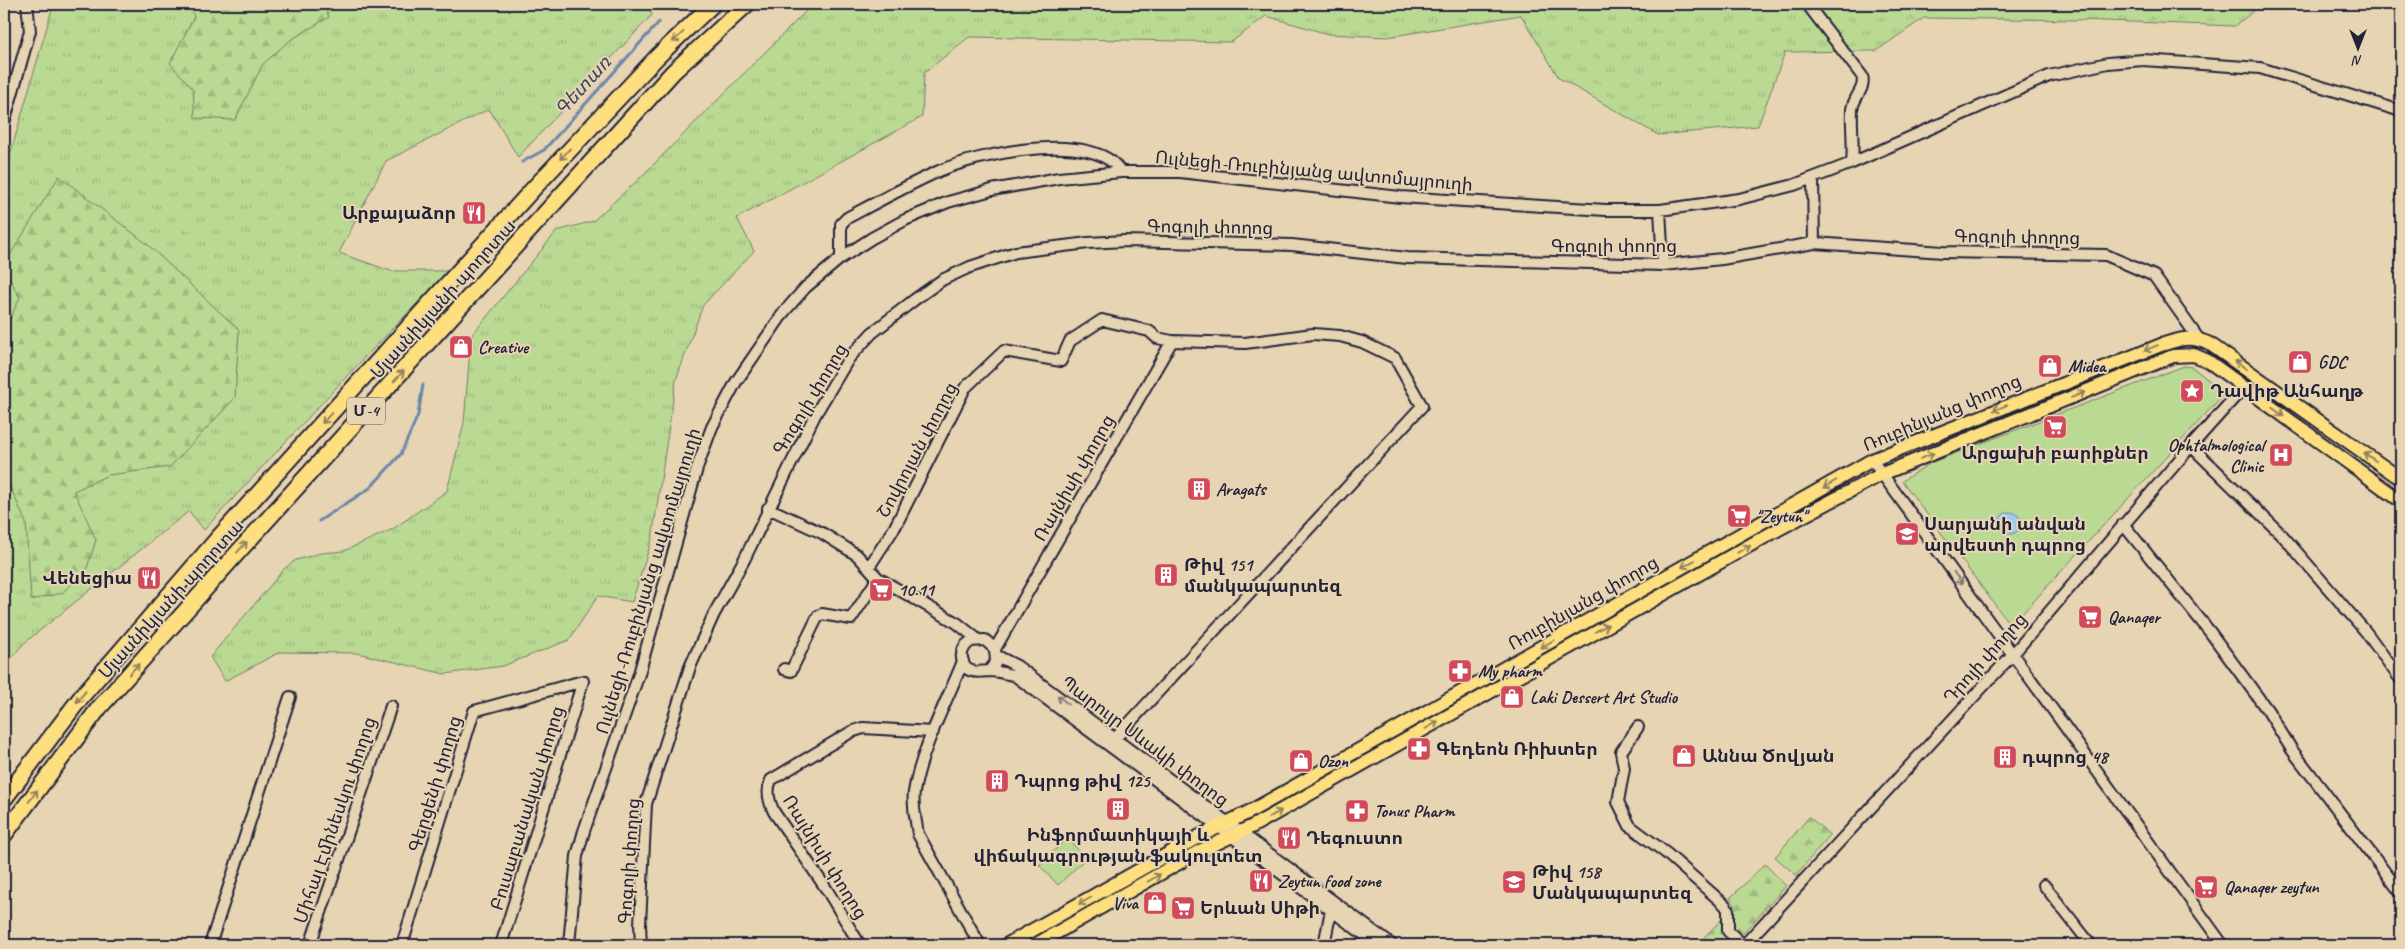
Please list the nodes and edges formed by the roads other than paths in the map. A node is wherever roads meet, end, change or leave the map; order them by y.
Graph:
1 (27, 4) edge
2 (714, 4) edge
3 (747, 4) edge
4 (1807, 4) edge
5 (2401, 111) edge
6 (4, 124) edge
7 (1852, 164) junction
8 (1122, 172) junction
9 (1812, 178) junction
10 (1660, 210) junction
11 (1814, 243) junction
12 (841, 258) junction
13 (1663, 265) junction
14 (2198, 338) junction
15 (1172, 341) junction
16 (2244, 387) junction
17 (2190, 446) junction
18 (1872, 460) junction
19 (1882, 474) junction
20 (2401, 479) edge
21 (2401, 501) edge
22 (768, 508) junction
23 (2124, 524) junction
24 (869, 567) junction
25 (878, 578) junction
26 (962, 627) junction
27 (976, 639) junction
28 (966, 645) junction
29 (994, 649) junction
30 (2014, 653) junction
31 (963, 661) junction
32 (784, 669) dead end
33 (989, 671) junction
34 (971, 672) junction
35 (2401, 680) edge
36 (583, 681) joint
37 (953, 686) junction
38 (290, 697) dead end
39 (391, 706) dead end
40 (1638, 727) dead end
41 (933, 732) junction
42 (1112, 742) junction
43 (4, 799) edge
44 (1224, 825) junction
45 (1236, 834) junction
46 (4, 835) edge
47 (2044, 885) dead end
48 (2401, 893) edge
49 (1331, 910) junction
50 (210, 945) edge
51 (310, 945) edge
52 (402, 945) edge
53 (501, 945) edge
54 (569, 945) edge
55 (642, 945) edge
56 (860, 945) edge
57 (980, 945) edge
58 (1006, 945) edge
59 (1036, 945) edge
60 (1324, 945) edge
61 (1378, 945) edge
62 (1392, 945) edge
63 (1743, 945) edge
64 (2091, 945) edge
65 (2223, 945) edge

1 - 6 street
2 -> 43 highway, Մյասնիկյանի պողոտա / Մ-4
46 -> 3 highway, Մյասնիկյանի պողոտա / Մ-4
4 - 7 street
5 - 7 street, Ուլնեցի-Ռուբինյանց ավտոմայրուղի
7 - 9 street, Ուլնեցի-Ռուբինյանց ավտոմայրուղի
8 - 10 street, Ուլնեցի-Ռուբինյանց ավտոմայրուղի
8 - 12 street, Ուլնեցի-Ռուբինյանց ավտոմայրուղի
8 - 12 street
9 - 10 street, Ուլնեցի-Ռուբինյանց ավտոմայրուղի
9 - 11 street
10 - 13 street
11 - 13 street, Գոգոլի փողոց
11 - 14 street, Գոգոլի փողոց
12 - 54 street, Ուլնեցի-Ռուբինյանց ավտոմայրուղի
13 - 22 street, Գոգոլի փողոց
14 -> 18 main road, Ռուբինյանց փողոց
20 -> 14 main road
15 - 24 street, Շովրոյան փողոց
15 - 29 street, Ռայնիսի փողոց
15 - 42 street, Շովրոյան փողոց
16 - 17 street, Դրոյի փողոց
19 -> 16 main road, Ռուբինյանց փողոց
16 -> 21 main road
17 - 23 street, Դրոյի փողոց
17 - 35 street
18 - 19 street
18 -> 44 main road, Ռուբինյանց փողոց
19 -> 30 street
45 -> 19 main road, Ռուբինյանց փողոց
22 - 24 street, Պարույր Սևակի փողոց
22 - 55 street, Գոգոլի փողոց
23 - 30 street, Դրոյի փողոց
23 - 48 street
24 - 25 street, Պարույր Սևակի փողոց
25 - 26 street, Պարույր Սևակի փողոց
25 - 32 street
26 - 27 street, Պարույր Սևակի փողոց
26 - 28 street
27 - 28 street
27 - 29 street, Պարույր Սևակի փողոց
28 - 31 street
29 - 33 street
42 -> 29 street, Պարույր Սևակի փողոց
30 - 63 street, Դրոյի փողոց
30 - 65 street
31 - 34 street
31 - 37 street
33 - 34 street, Պարույր Սևակի փողոց
33 - 42 street, Պարույր Սևակի փողոց
34 - 37 street
36 - 52 street, Գերցենի փողոց
36 - 53 street, Բուսաբանական փողոց
37 - 41 street
38 - 50 street
39 - 51 street, Միհայ Էմինեսկու փողոց
40 - 63 street
41 - 56 street, Ռայնիսի փողոց
41 - 57 street
42 - 44 street, Պարույր Սևակի փողոց
44 - 45 street, Պարույր Սևակի փողոց
44 -> 58 main road, Ռուբինյանց փողոց
45 - 49 street, Պարույր Սևակի փողոց
59 -> 45 main road, Ռուբինյանց փողոց
45 - 62 street, Պարույր Սևակի փողոց
47 - 64 street
49 - 60 street
49 - 61 street, Պարույր Սևակի փողոց

